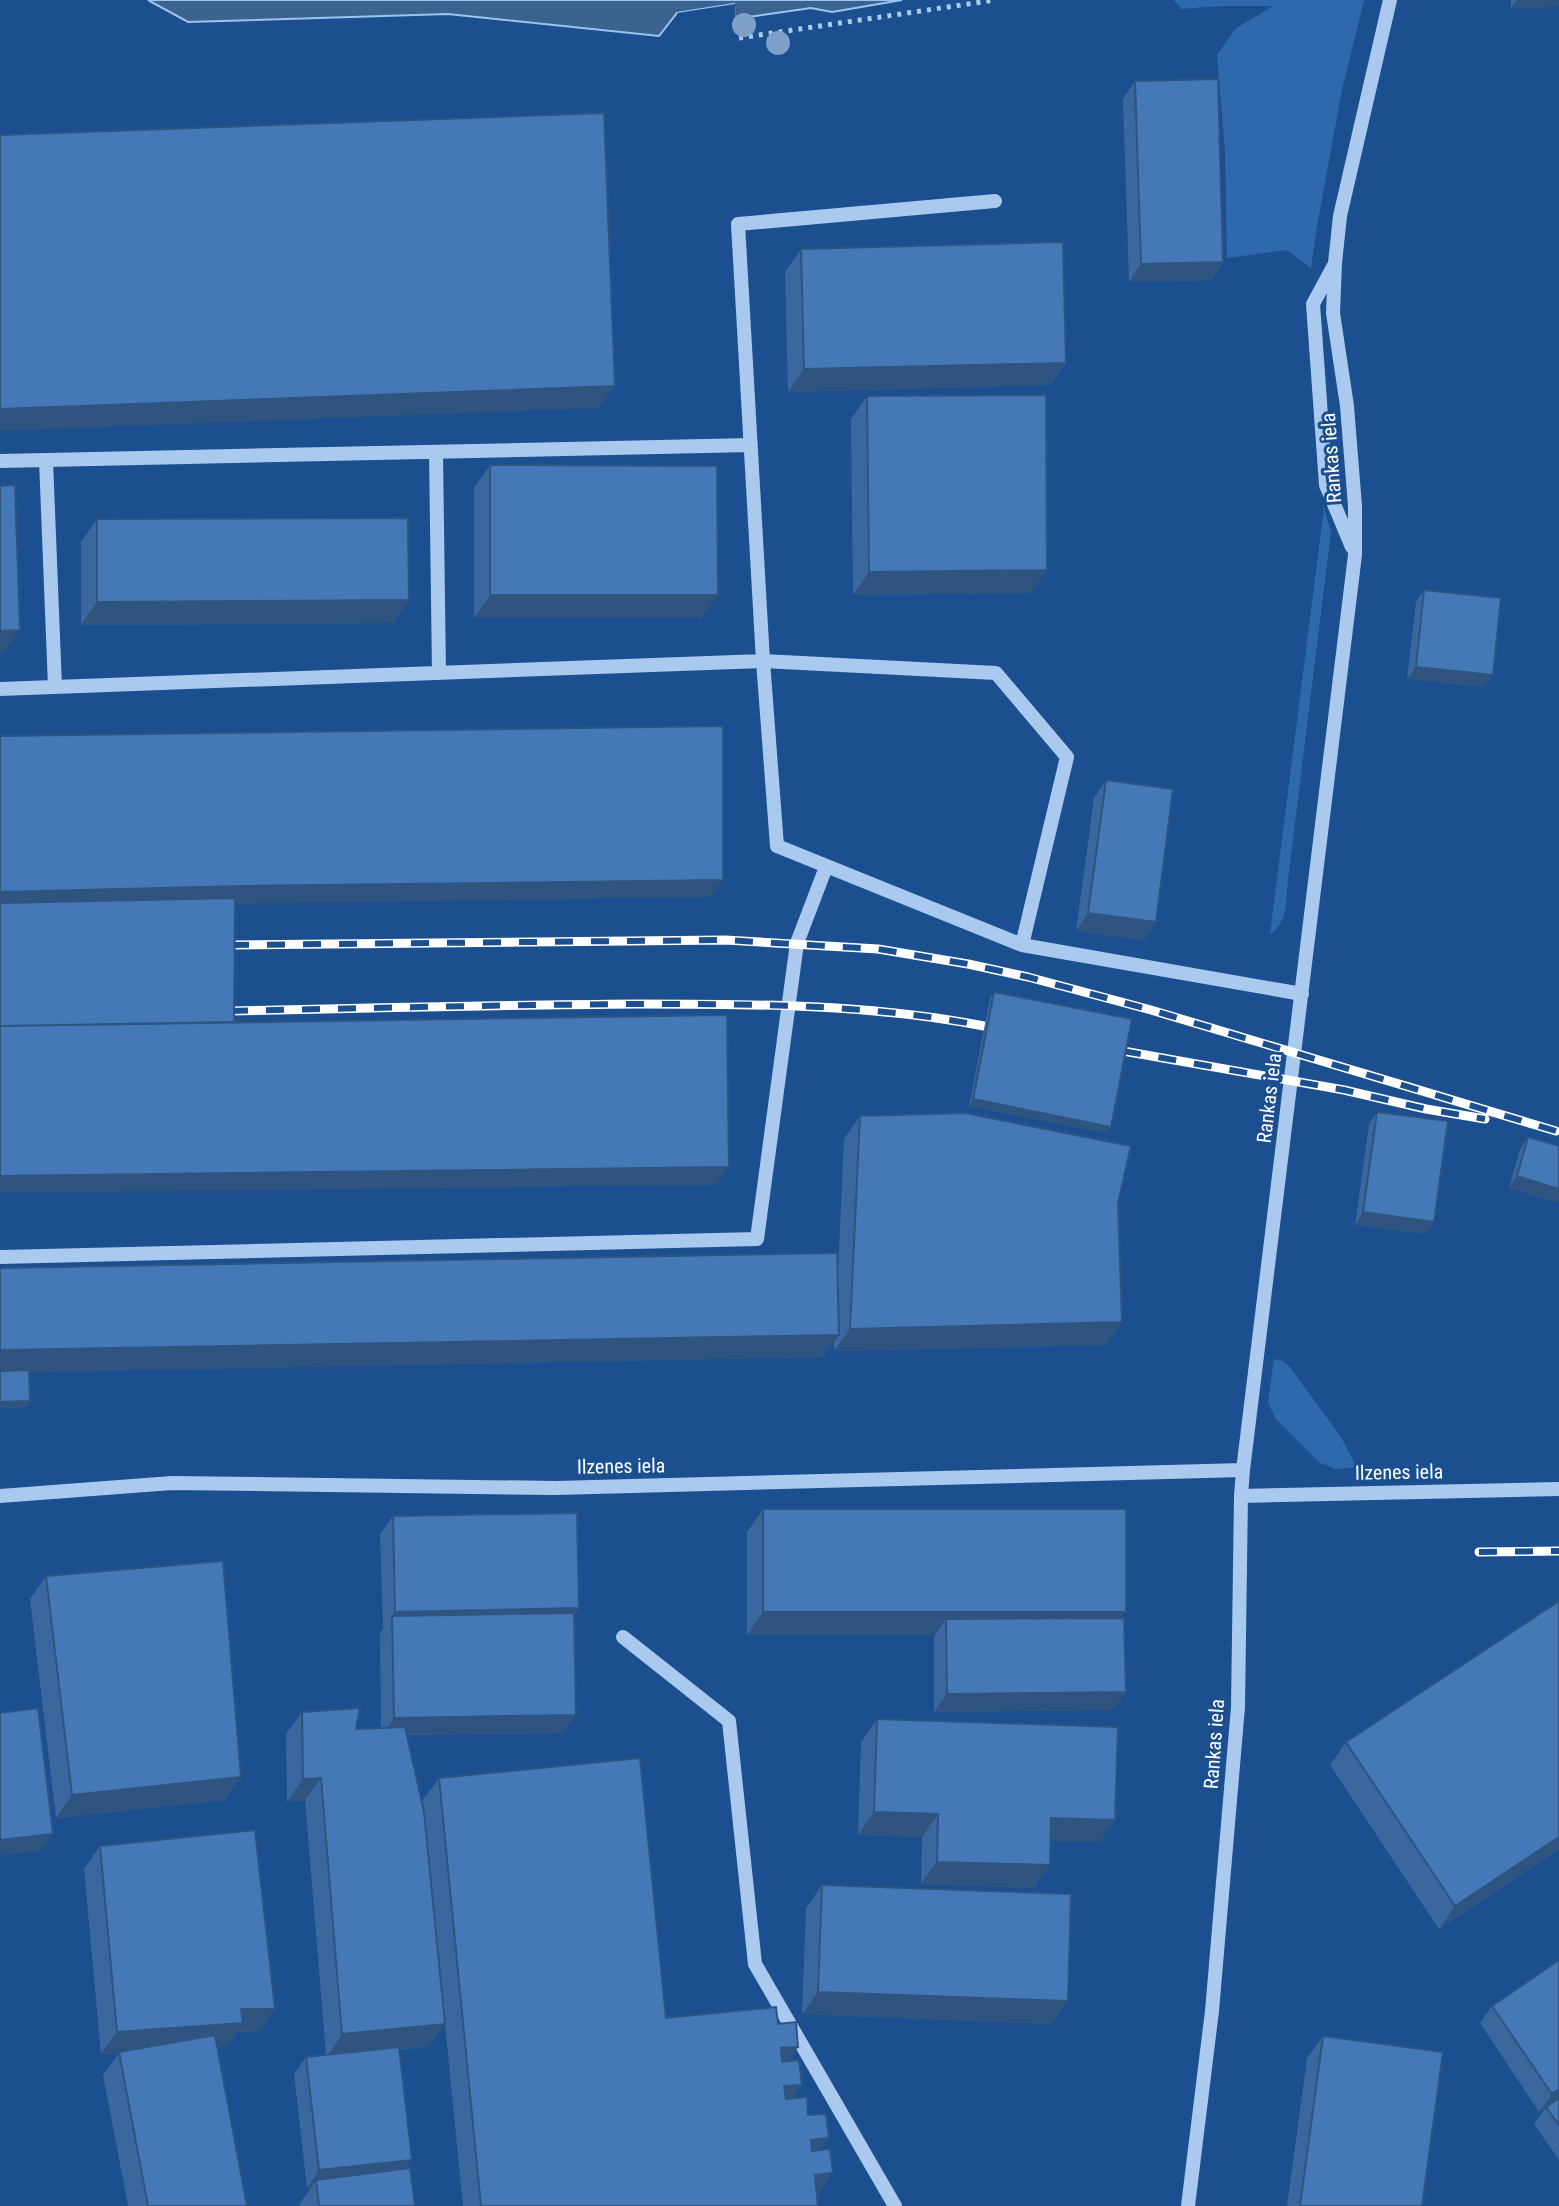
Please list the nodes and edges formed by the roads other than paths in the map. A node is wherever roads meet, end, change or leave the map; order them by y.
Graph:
1 (1390, 0) edge
2 (995, 201) dead end
3 (1335, 263) junction
4 (751, 445) junction
5 (436, 452) junction
6 (46, 460) junction
7 (0, 461) edge
8 (1355, 555) junction
9 (763, 661) junction
10 (439, 673) junction
11 (55, 687) junction
12 (0, 689) edge
13 (826, 867) junction
14 (1022, 945) junction
15 (1302, 994) junction
16 (0, 1257) edge
17 (1243, 1470) junction
18 (1559, 1489) edge
19 (0, 1496) edge
20 (1241, 1496) junction
21 (623, 1637) dead end
22 (895, 2206) edge
23 (1188, 2206) edge

1 - 3 street, Rankas iela
2 - 4 street
3 - 8 street, Rankas iela
3 - 8 street
4 - 5 street
4 - 9 street
5 - 6 street
5 - 10 street
6 - 7 street
6 - 11 street
8 - 15 street, Rankas iela
9 - 10 street
9 - 13 street
9 - 14 street
10 - 11 street
11 - 12 street
13 - 14 street
13 - 16 street
14 - 15 street
15 - 17 street, Rankas iela
17 - 19 street, Ilzenes iela
17 - 20 street, Rankas iela
18 - 20 street, Ilzenes iela
20 - 23 street, Rankas iela
21 - 22 street

